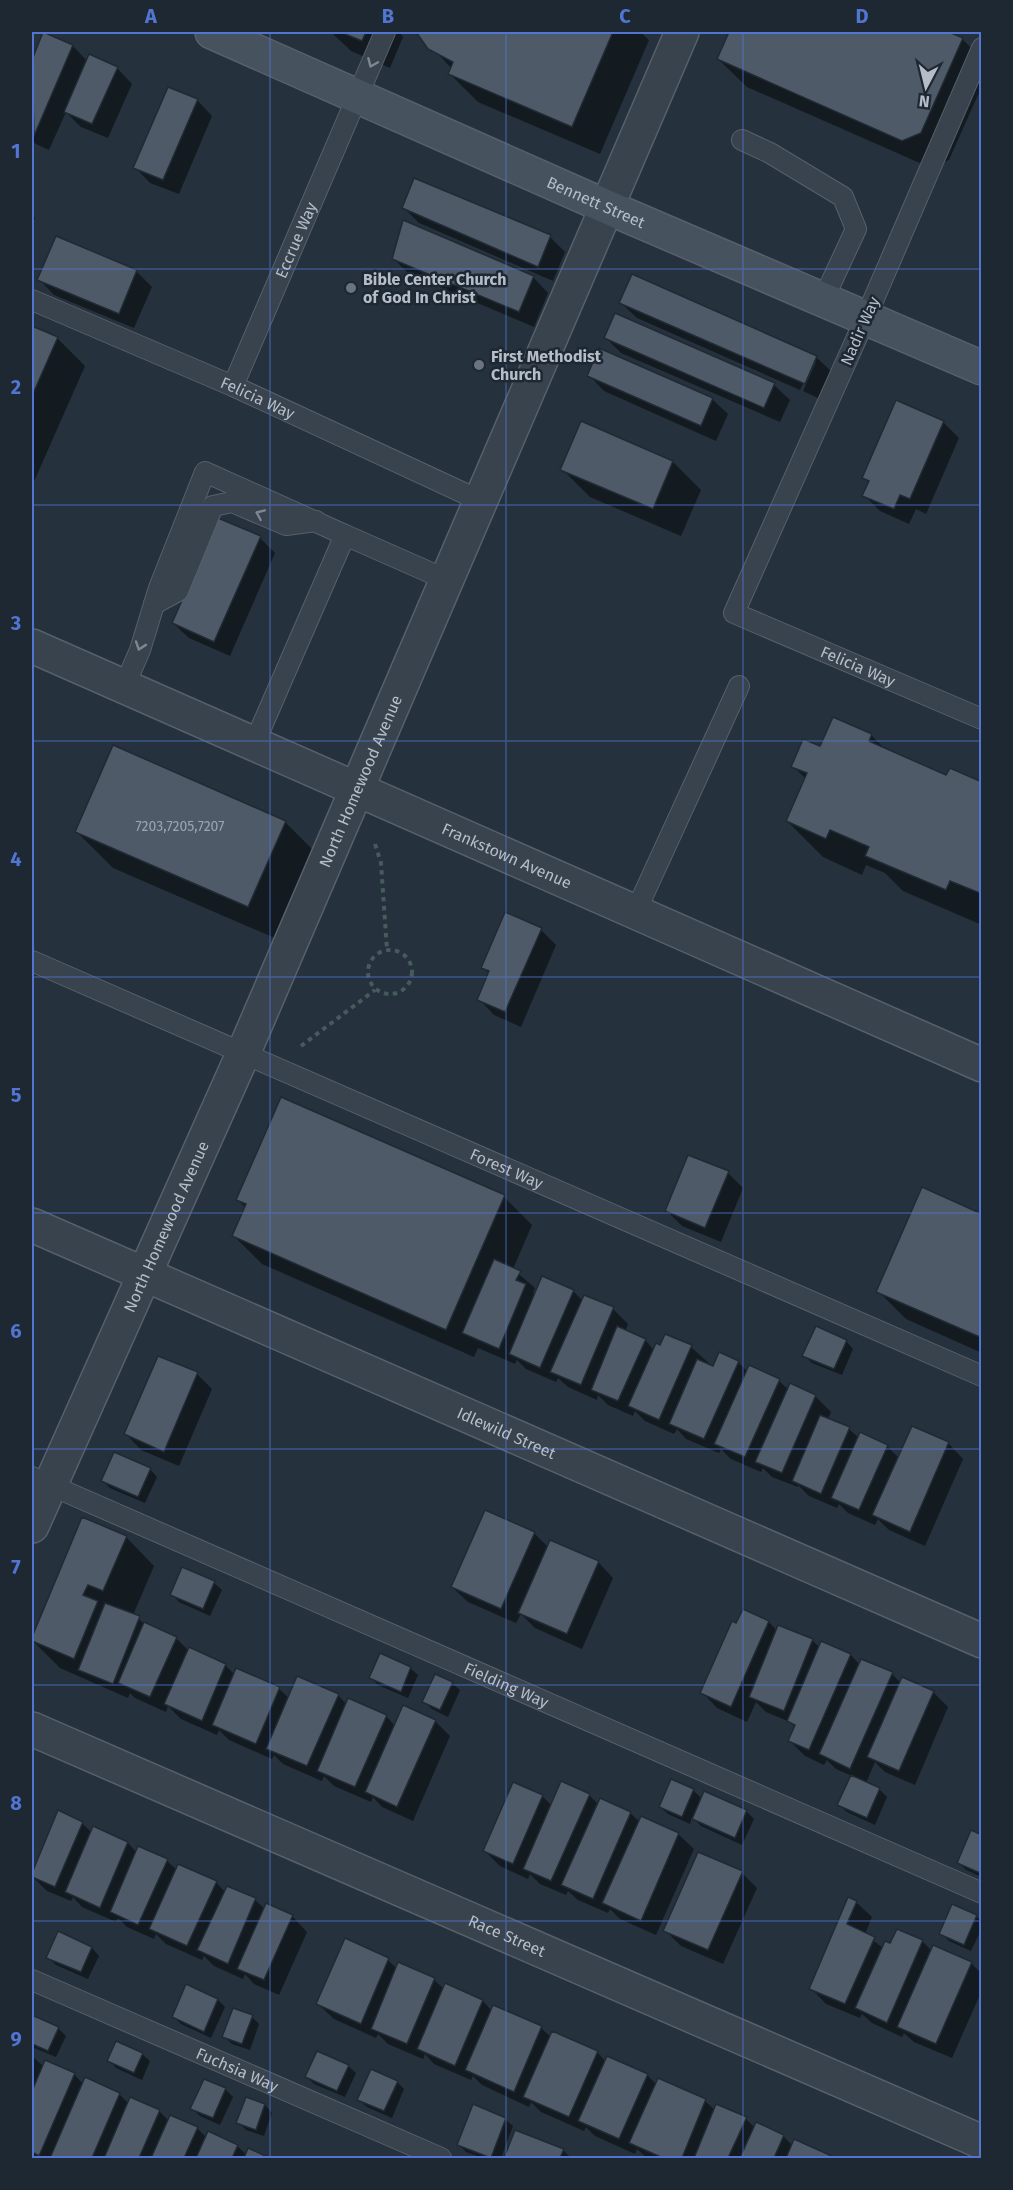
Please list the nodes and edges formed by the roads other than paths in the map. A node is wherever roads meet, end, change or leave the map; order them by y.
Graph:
1 (212, 32) edge
2 (385, 32) edge
3 (682, 32) edge
4 (981, 48) edge
5 (358, 95) junction
6 (742, 140) dead end
7 (607, 207) junction
8 (824, 298) junction
9 (32, 300) edge
10 (866, 317) junction
11 (981, 368) edge
12 (233, 386) junction
13 (481, 501) junction
14 (316, 521) junction
15 (345, 535) junction
16 (447, 580) junction
17 (154, 604) junction
18 (734, 613) joint
19 (32, 646) edge
20 (739, 686) dead end
21 (124, 687) junction
22 (981, 719) edge
23 (254, 744) junction
24 (357, 789) junction
25 (635, 913) junction
26 (32, 961) edge
27 (243, 1054) junction
28 (978, 1056) edge
29 (32, 1225) edge
30 (145, 1276) junction
31 (981, 1376) edge
32 (40, 1481) edge
33 (32, 1526) edge
34 (981, 1641) edge
35 (32, 1729) edge
36 (981, 1893) edge
37 (32, 1980) edge
38 (981, 2142) edge
39 (441, 2158) edge

1 - 5 main road, Bennett Street
2 -> 5 lane, Eccrue Way
3 - 7 street, North Homewood Avenue
4 - 10 lane, Nadir Way
5 - 7 main road, Bennett Street
5 - 12 lane, Eccrue Way
6 - 8 lane
7 - 8 main road, Bennett Street
7 - 13 street, North Homewood Avenue
8 - 10 main road, Bennett Street
9 - 12 lane, Felicia Way
10 - 11 main road, Bennett Street
10 - 18 lane, Nadir Way
12 - 13 lane, Felicia Way
13 - 16 street, North Homewood Avenue
14 - 15 lane
14 -> 17 lane
14 - 17 lane
15 - 16 lane
15 - 23 lane
16 - 24 street, North Homewood Avenue
17 -> 21 lane
18 - 22 lane, Felicia Way
19 - 21 street, Frankstown Avenue
20 - 25 lane
21 - 23 street, Frankstown Avenue
23 - 24 street, Frankstown Avenue
24 - 25 street, Frankstown Avenue
24 - 27 street, North Homewood Avenue
25 - 28 street, Frankstown Avenue
26 - 27 lane, Forest Way
27 - 30 street, North Homewood Avenue
27 - 31 lane, Forest Way
29 - 30 street, Idlewild Street
30 - 32 street, North Homewood Avenue
30 - 34 street, Idlewild Street
32 - 33 street, North Homewood Avenue
32 - 36 lane, Fielding Way
35 - 38 street, Race Street
37 - 39 lane, Fuchsia Way

